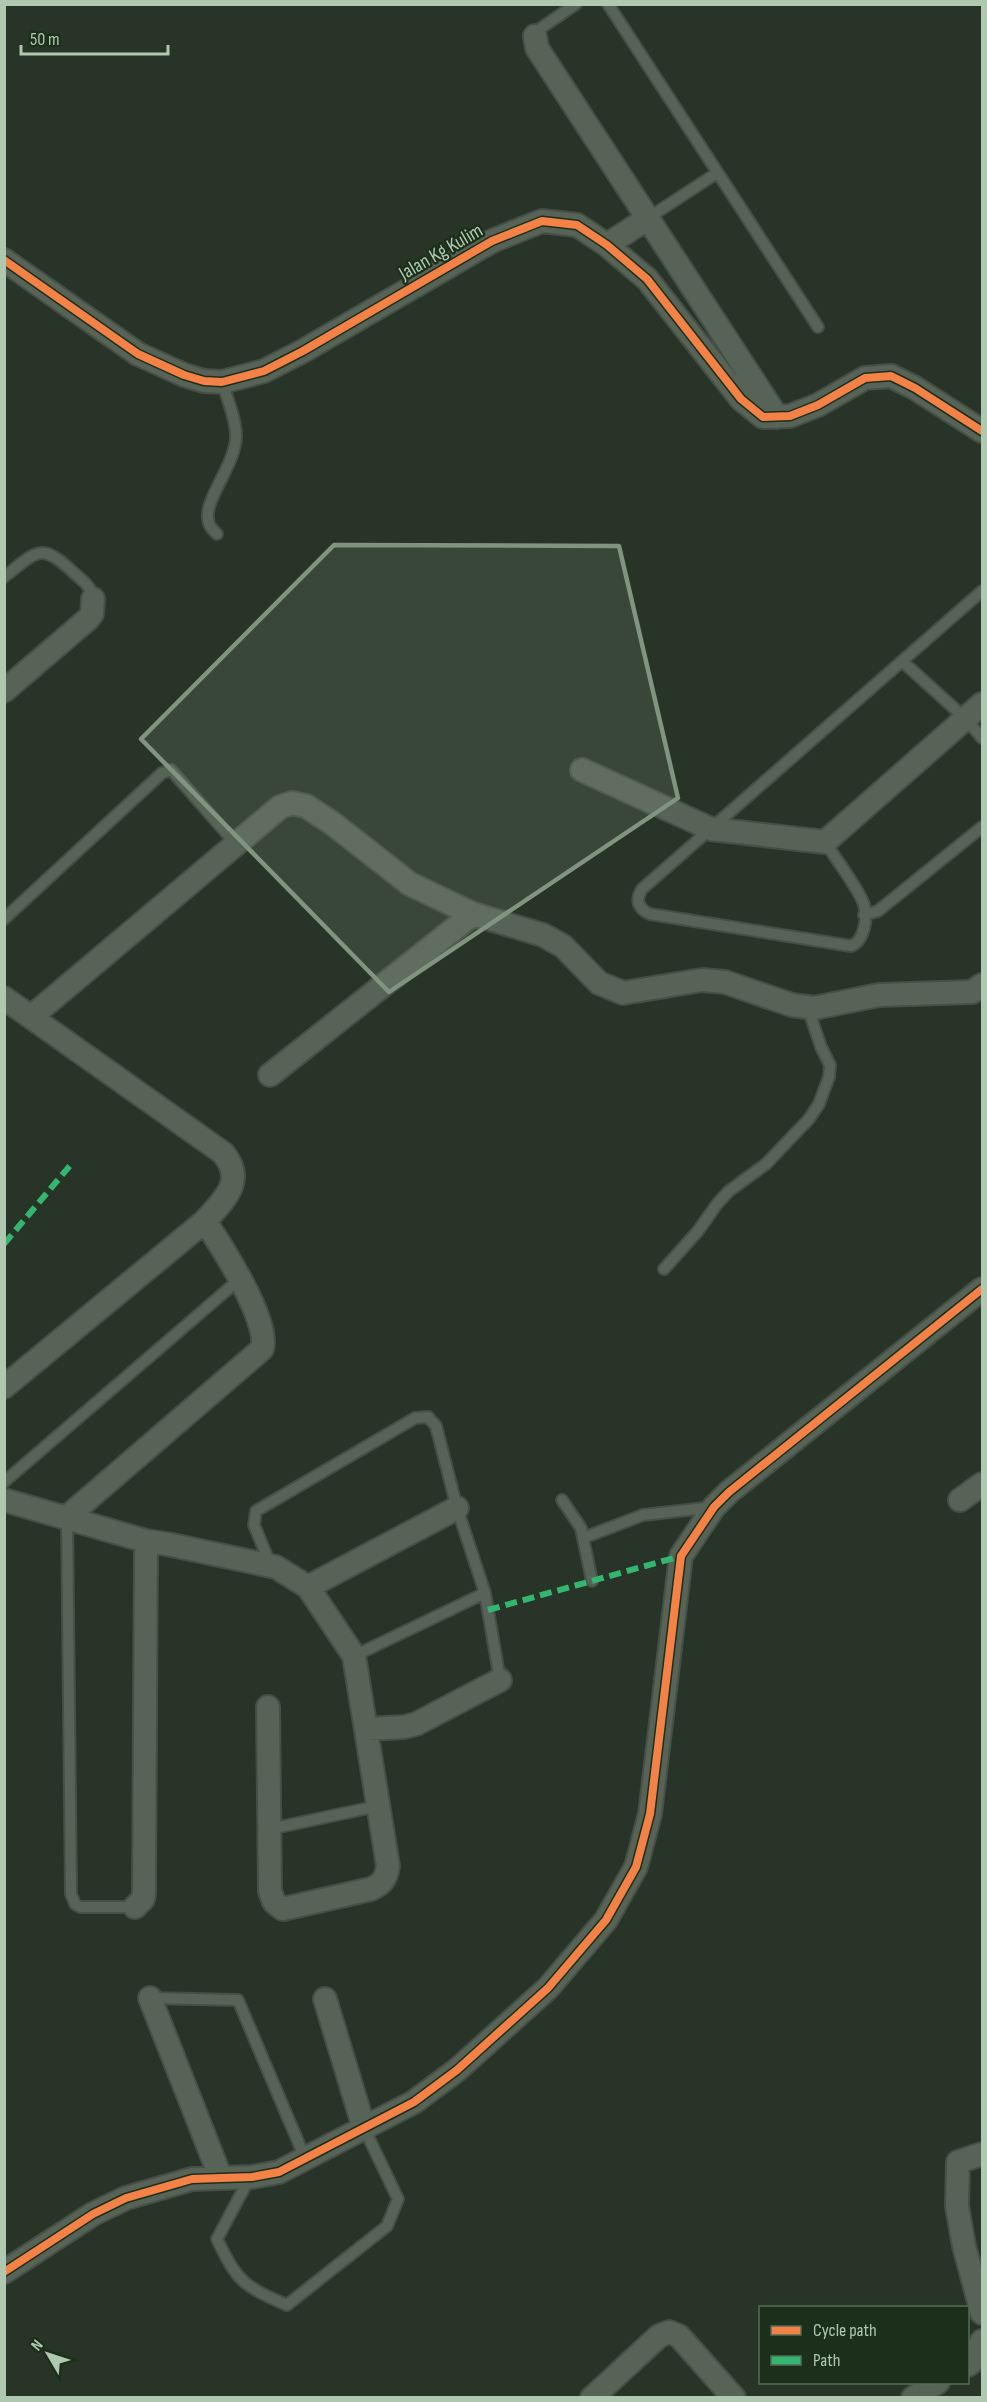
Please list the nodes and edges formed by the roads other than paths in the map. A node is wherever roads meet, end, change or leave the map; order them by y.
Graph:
1 (576, 4) edge
2 (608, 4) edge
3 (535, 36) joint
4 (717, 173) junction
5 (648, 218) junction
6 (607, 244) junction
7 (4, 260) edge
8 (818, 327) dead end
9 (222, 382) junction
10 (777, 417) junction
11 (982, 432) edge
12 (217, 534) dead end
13 (4, 577) edge
14 (982, 591) edge
15 (93, 599) joint
16 (903, 662) junction
17 (4, 691) edge
18 (974, 712) edge
19 (982, 738) edge
20 (582, 770) dead end
21 (982, 827) edge
22 (711, 829) junction
23 (825, 842) junction
24 (236, 844) junction
25 (473, 914) junction
26 (864, 915) junction
27 (4, 919) edge
28 (979, 996) edge
29 (4, 999) edge
30 (803, 1006) junction
31 (31, 1017) junction
32 (270, 1075) dead end
33 (205, 1221) junction
34 (664, 1269) dead end
35 (241, 1277) junction
36 (982, 1288) edge
37 (4, 1387) edge
38 (4, 1482) edge
39 (982, 1484) edge
40 (4, 1500) edge
41 (562, 1500) dead end
42 (960, 1500) dead end
43 (714, 1506) junction
44 (457, 1508) junction
45 (67, 1517) junction
46 (583, 1538) junction
47 (146, 1541) junction
48 (271, 1566) junction
49 (592, 1581) dead end
50 (308, 1587) junction
51 (485, 1593) junction
52 (354, 1656) junction
53 (500, 1680) joint
54 (268, 1707) dead end
55 (367, 1729) junction
56 (378, 1806) junction
57 (270, 1828) junction
58 (135, 1907) joint
59 (150, 1998) joint
60 (325, 1999) dead end
61 (364, 2128) junction
62 (982, 2154) edge
63 (305, 2158) junction
64 (220, 2176) junction
65 (250, 2177) junction
66 (4, 2272) edge
67 (982, 2313) edge
68 (982, 2341) edge
69 (969, 2364) edge
70 (935, 2384) edge
71 (603, 2394) edge
72 (734, 2397) edge
73 (913, 2397) edge

1 - 3 lane
2 - 4 lane
3 - 5 street
4 - 5 lane
4 - 8 lane
5 - 6 street
5 - 10 street
6 - 9 street, Jalan Kg Kulim
6 - 10 street, Jalan Kg Kulim
7 - 9 street, Jalan Kg Kulim
9 - 12 lane
10 - 11 street
13 - 15 lane
14 - 16 lane
15 - 17 street
16 - 18 lane
16 - 22 lane
18 - 19 lane
18 - 23 street
20 - 22 street
21 - 26 lane
22 - 23 street
22 - 26 lane
23 - 26 lane
24 - 25 street
24 - 27 lane
24 - 31 street
25 - 30 street
25 - 32 street
28 - 30 street
29 - 31 street
30 - 34 lane
31 - 33 street
33 - 35 street
33 - 37 street
35 - 38 lane
35 - 45 street
36 - 43 street
39 - 42 street
40 - 45 street
41 - 46 lane
43 - 46 lane
43 - 61 street
44 - 48 lane
44 - 50 street
44 - 51 lane
45 - 47 street
45 - 58 lane
46 - 49 lane
47 - 48 street
47 - 58 street
48 - 50 street
50 - 52 street
51 - 52 lane
51 - 53 lane
52 - 55 street
53 - 55 street
54 - 57 street
55 - 56 street
56 - 57 lane
56 - 57 street
59 - 63 lane
59 - 64 street
60 - 61 street
61 - 63 street
61 - 65 lane
62 - 67 street
63 - 65 street
64 - 65 street
64 - 66 street
68 - 69 street
70 - 73 street
71 - 72 street

